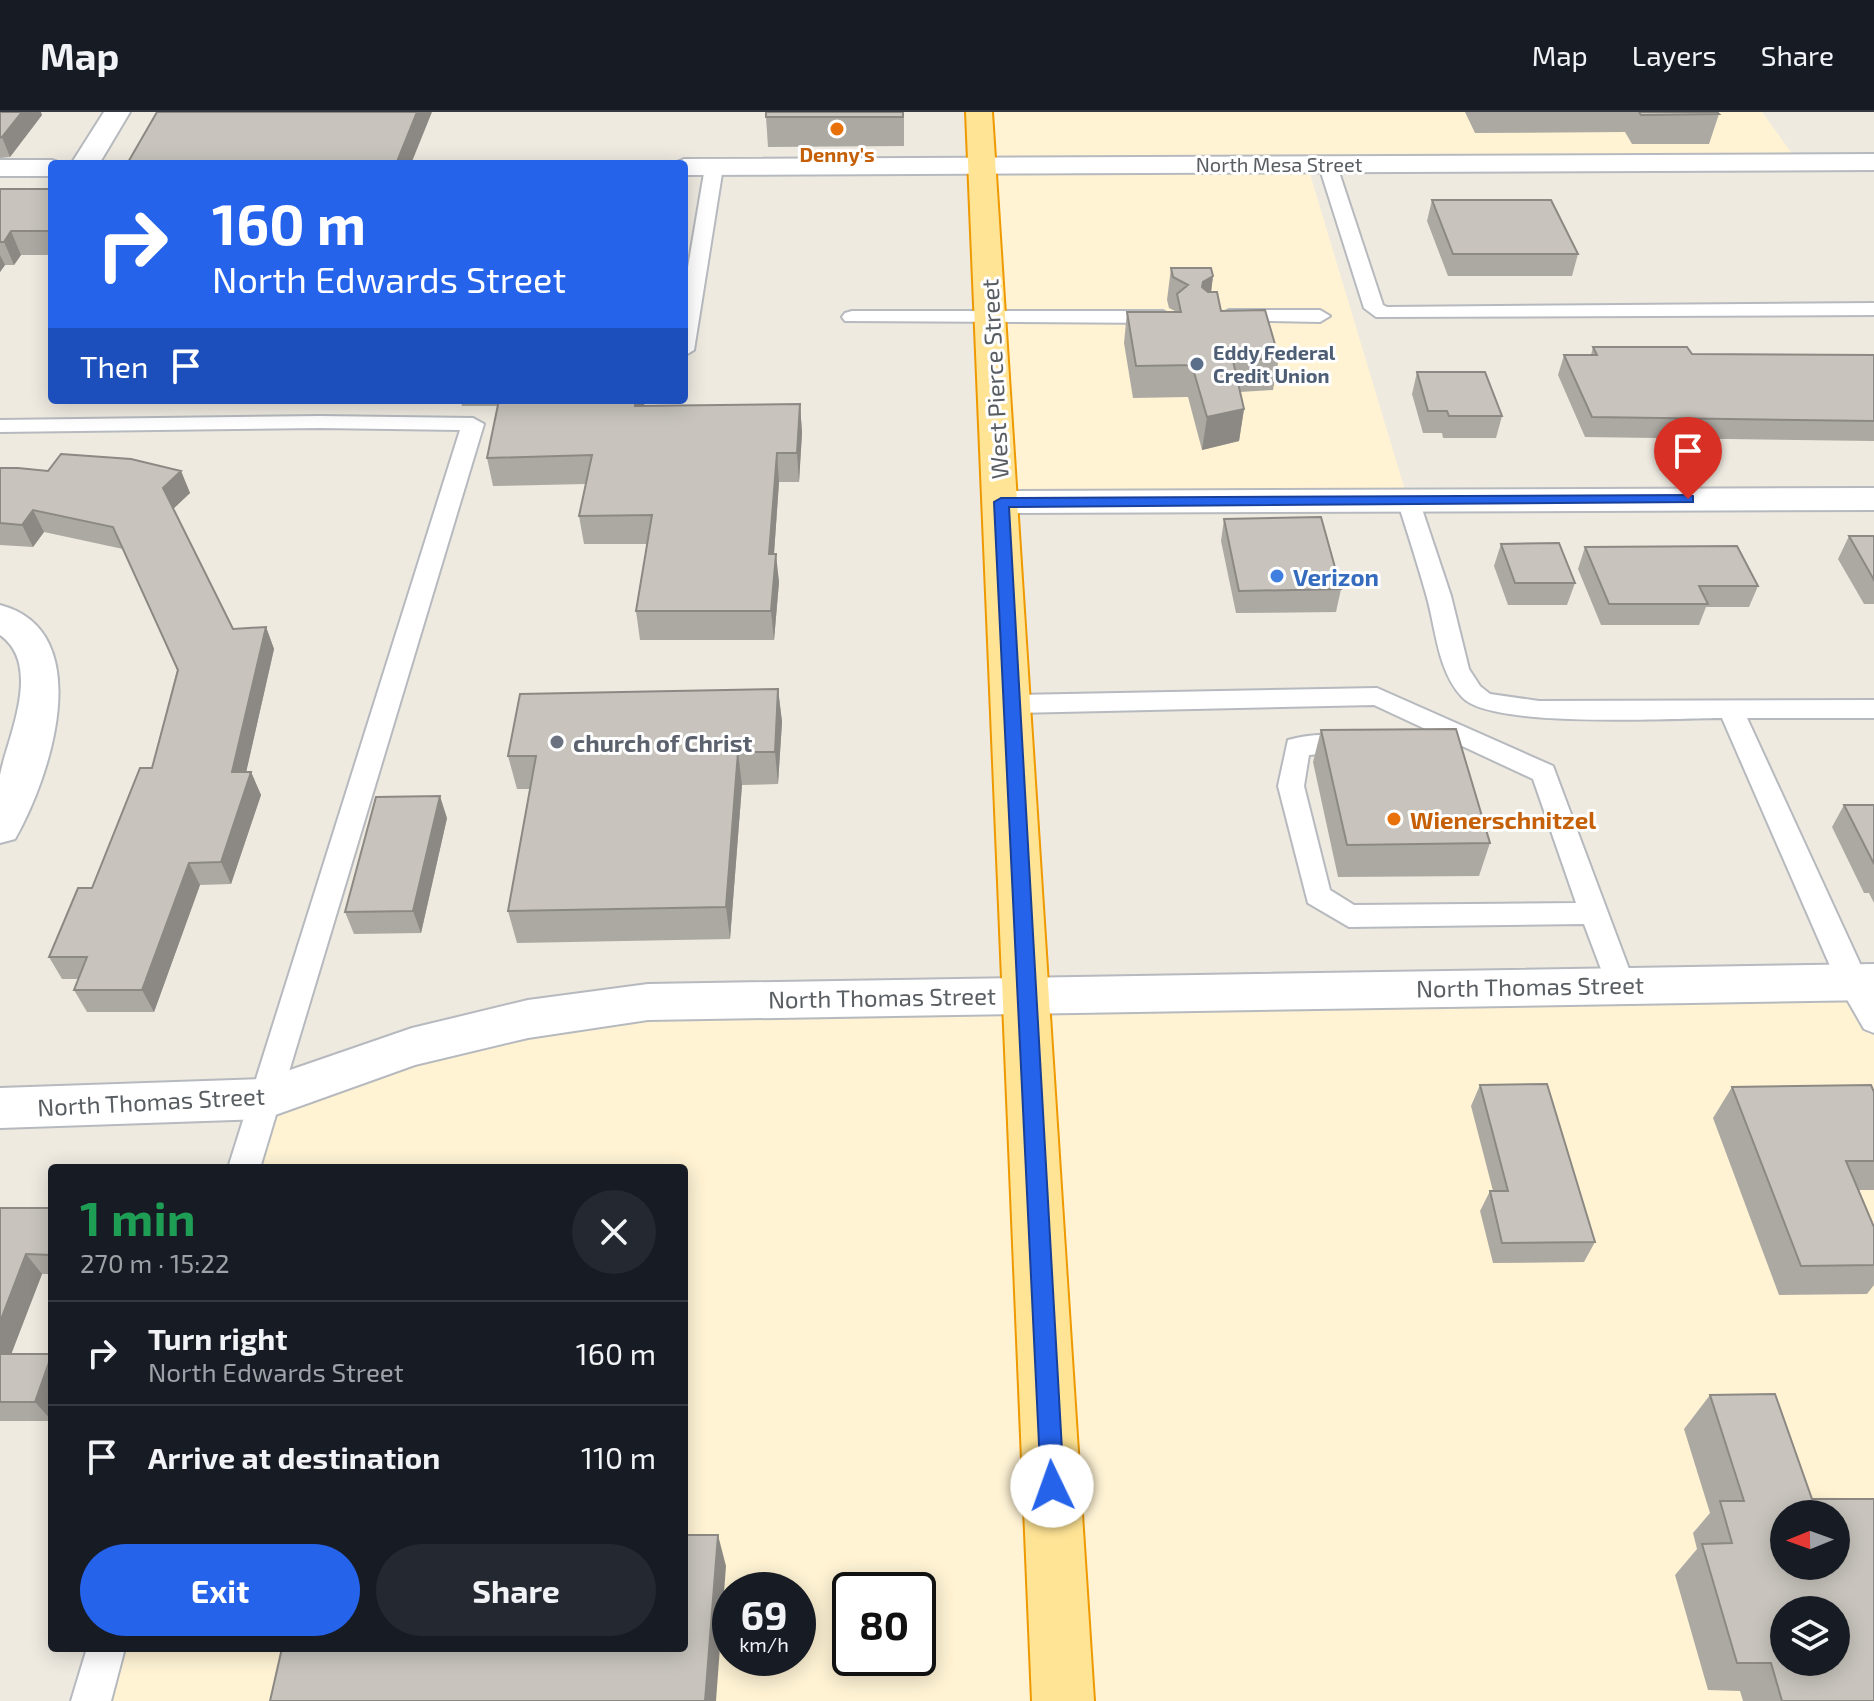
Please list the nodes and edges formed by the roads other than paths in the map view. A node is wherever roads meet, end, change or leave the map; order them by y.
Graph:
1 (117, 112) edge
2 (979, 112) edge
3 (87, 160) edge
4 (1874, 162) edge
5 (1327, 163) junction
6 (982, 165) junction
7 (688, 167) edge
8 (714, 167) junction
9 (0, 168) edge
10 (48, 168) edge
11 (1874, 309) edge
12 (1211, 316) edge
13 (1320, 316) dead end
14 (852, 317) dead end
15 (991, 317) junction
16 (1171, 317) edge
17 (688, 326) edge
18 (0, 426) edge
19 (1874, 499) edge
20 (1408, 500) junction
21 (1001, 502) junction
22 (0, 617) edge
23 (1012, 704) junction
24 (1730, 708) junction
25 (1874, 709) edge
26 (1474, 741) junction
27 (1385, 743) edge
28 (1415, 743) edge
29 (0, 828) edge
30 (1594, 913) junction
31 (1620, 985) junction
32 (1027, 994) junction
33 (1867, 995) edge
34 (264, 1099) junction
35 (0, 1108) edge
36 (245, 1164) edge
37 (105, 1652) edge
38 (91, 1701) edge
39 (1063, 1701) edge

1 - 3 street
2 - 6 highway, West Pierce Street
4 - 5 street, North Mesa Street
5 - 6 street, North Mesa Street
5 - 11 lane
6 - 8 street, North Mesa Street
6 - 15 highway, West Pierce Street
7 - 8 street, North Mesa Street
8 - 17 lane
9 - 10 street
12 - 13 lane
14 - 15 lane
15 - 16 lane
15 - 21 highway, West Pierce Street
18 - 34 lane
19 - 20 street
20 - 21 street
20 - 24 lane
21 - 23 highway, West Pierce Street
22 - 29 street
23 - 26 lane
23 - 32 highway, West Pierce Street
24 - 25 lane
24 - 33 lane
26 - 28 lane
26 - 30 lane
27 - 30 lane
30 - 31 lane
31 - 32 street, North Thomas Street
31 - 33 street, North Thomas Street
32 - 34 street, North Thomas Street
32 - 39 highway, West Pierce Street
34 - 35 street, North Thomas Street
34 - 36 lane
37 - 38 lane

